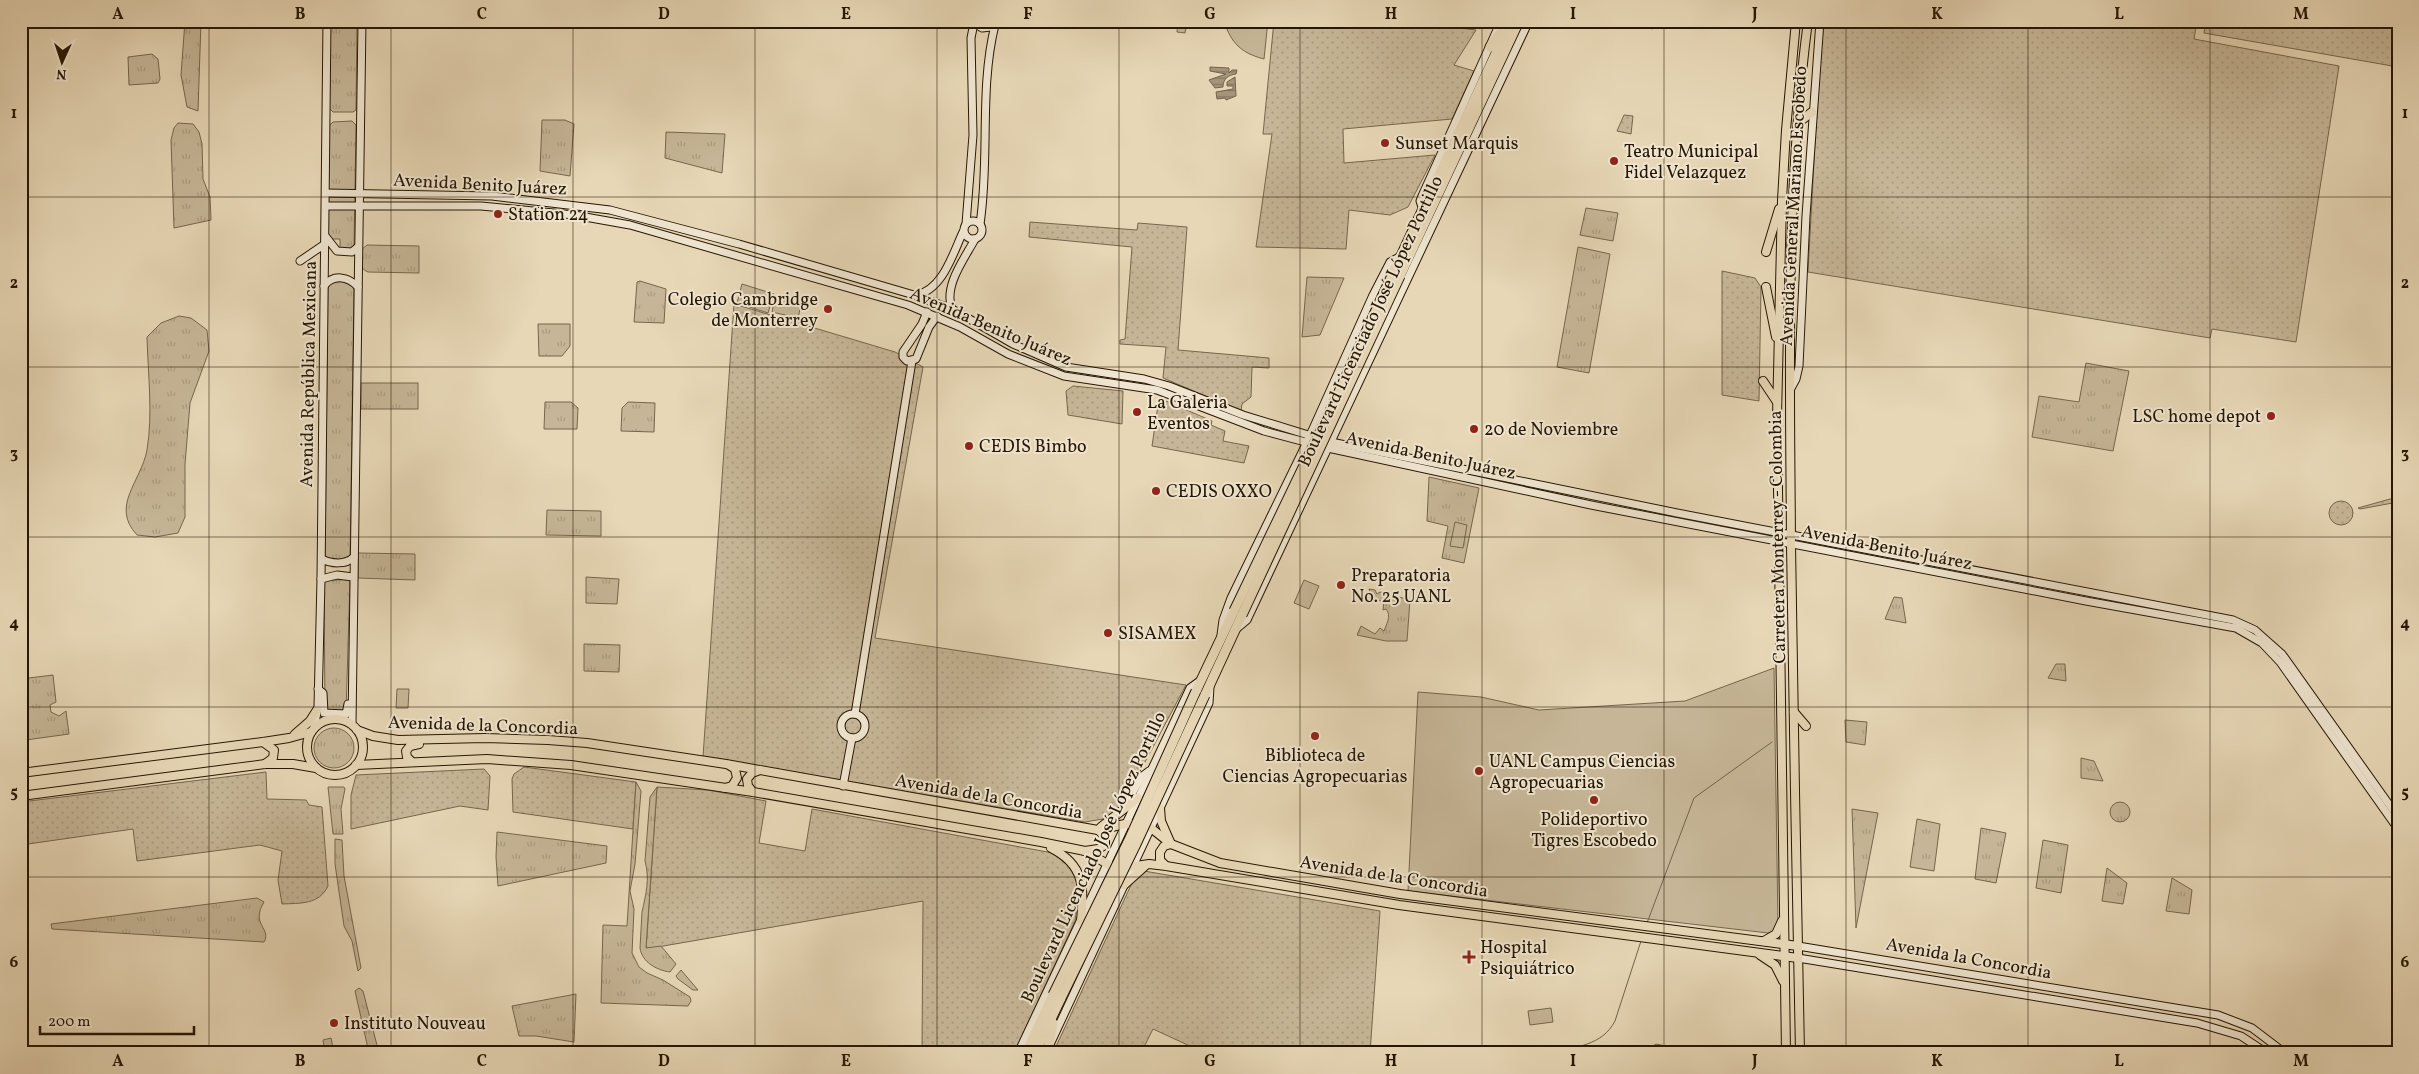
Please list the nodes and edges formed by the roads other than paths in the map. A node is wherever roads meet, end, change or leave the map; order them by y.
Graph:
1 (327, 21) edge
2 (362, 21) edge
3 (1501, 21) edge
4 (1510, 21) edge
5 (1520, 21) edge
6 (1529, 21) edge
7 (1796, 21) edge
8 (1808, 21) edge
9 (1820, 21) edge
10 (973, 22) edge
11 (996, 23) edge
12 (1490, 47) junction
13 (1812, 112) junction
14 (1798, 123) junction
15 (326, 193) junction
16 (359, 193) junction
17 (1782, 200) junction
18 (326, 206) junction
19 (359, 206) junction
20 (1423, 210) junction
21 (650, 220) junction
22 (966, 224) junction
23 (980, 224) junction
24 (630, 225) junction
25 (964, 232) junction
26 (975, 239) junction
27 (325, 241) junction
28 (358, 247) junction
29 (1766, 252) dead end
30 (1401, 256) junction
31 (300, 261) dead end
32 (1397, 274) junction
33 (324, 286) junction
34 (358, 287) junction
35 (1766, 287) dead end
36 (914, 295) junction
37 (952, 309) junction
38 (927, 312) junction
39 (937, 316) junction
40 (967, 317) junction
41 (960, 327) junction
42 (1342, 344) dead end
43 (1778, 348) junction
44 (1344, 358) junction
45 (912, 361) junction
46 (1066, 367) junction
47 (1064, 376) junction
48 (1335, 377) junction
49 (1764, 381) dead end
50 (1324, 386) dead end
51 (1790, 390) junction
52 (1778, 403) junction
53 (1324, 404) junction
54 (1345, 413) junction
55 (1243, 415) junction
56 (1229, 418) junction
57 (1274, 424) junction
58 (1248, 425) junction
59 (1267, 432) junction
60 (1310, 434) junction
61 (1291, 438) junction
62 (1307, 442) junction
63 (1329, 445) junction
64 (1301, 454) junction
65 (1322, 462) junction
66 (1779, 533) junction
67 (1791, 535) junction
68 (1779, 542) junction
69 (1791, 544) junction
70 (354, 557) junction
71 (322, 559) junction
72 (353, 577) junction
73 (321, 579) junction
74 (1238, 613) junction
75 (1235, 630) junction
76 (1221, 638) junction
77 (1206, 681) junction
78 (318, 689) junction
79 (352, 689) junction
80 (317, 710) junction
81 (1794, 712) junction
82 (855, 714) junction
83 (1806, 726) dead end
84 (354, 727) junction
85 (313, 730) junction
86 (289, 738) junction
87 (852, 738) junction
88 (438, 739) junction
89 (263, 742) junction
90 (412, 762) junction
91 (266, 764) junction
92 (726, 764) junction
93 (356, 765) junction
94 (316, 768) junction
95 (1151, 769) junction
96 (760, 770) junction
97 (21, 772) edge
98 (843, 786) junction
99 (723, 788) junction
100 (753, 792) junction
101 (21, 796) edge
102 (1138, 798) junction
103 (1125, 807) junction
104 (1160, 808) junction
105 (2398, 817) edge
106 (1125, 824) junction
107 (1151, 828) junction
108 (2398, 829) edge
109 (1098, 830) junction
110 (1041, 842) junction
111 (1171, 844) junction
112 (1084, 851) junction
113 (1108, 864) junction
114 (1149, 864) junction
115 (1133, 866) junction
116 (1166, 866) junction
117 (1124, 884) junction
118 (1096, 887) junction
119 (1118, 897) junction
120 (1784, 915) junction
121 (1080, 921) junction
122 (1636, 925) joint
123 (1633, 936) joint
124 (1763, 942) junction
125 (1785, 944) junction
126 (1798, 946) junction
127 (1754, 952) junction
128 (1785, 956) junction
129 (1866, 956) junction
130 (1798, 958) junction
131 (1864, 968) junction
132 (1949, 970) junction
133 (1983, 976) junction
134 (1947, 982) junction
135 (1785, 984) junction
136 (1982, 987) junction
137 (1057, 997) junction
138 (2160, 1006) junction
139 (2193, 1011) junction
140 (1054, 1012) junction
141 (2158, 1017) junction
142 (2192, 1022) junction
143 (1047, 1050) edge
144 (1018, 1053) edge
145 (1026, 1053) edge
146 (1035, 1053) edge
147 (1786, 1053) edge
148 (1800, 1053) edge
149 (2268, 1053) edge
150 (2286, 1053) edge

1 - 15 main road, Avenida República Mexicana
2 - 16 main road
3 - 12 main road, Boulevard Licenciado José López Portillo
4 - 12 highway
4 - 20 highway, Boulevard Licenciado José López Portillo
5 - 32 highway, Boulevard Licenciado José López Portillo
6 - 54 main road, Boulevard Licenciado José López Portillo
7 - 17 main road, Carretera Monterrey - Colombia
8 - 14 main road, Carretera Monterrey - Colombia
9 - 13 main road, Avenida General Mariano Escobedo
10 - 11 main road
10 - 22 main road
11 - 23 main road
12 - 20 main road, Boulevard Licenciado José López Portillo
13 - 14 main road
13 - 51 main road, Avenida General Mariano Escobedo
14 - 51 main road, Carretera Monterrey - Colombia
15 - 16 main road, Avenida Benito Juárez
15 - 18 main road, Avenida República Mexicana
16 - 19 main road
16 - 21 main road, Avenida Benito Juárez
17 - 29 main road
17 - 43 main road, Carretera Monterrey - Colombia
18 - 19 main road, Avenida Benito Juárez
18 - 27 main road, Avenida República Mexicana
19 - 24 main road, Avenida Benito Juárez
19 - 28 main road
20 - 30 highway, Boulevard Licenciado José López Portillo
21 - 24 main road
21 - 36 main road, Avenida Benito Juárez
22 - 23 main road
22 - 25 main road
23 - 26 main road
24 - 38 main road, Avenida Benito Juárez
25 - 26 main road
25 - 36 main road
26 - 37 main road
27 - 28 main road
27 - 31 main road
27 - 33 main road, Avenida República Mexicana
28 - 34 main road
30 - 32 highway, Boulevard Licenciado José López Portillo
30 - 44 main road, Boulevard Licenciado José López Portillo
32 - 74 highway, Boulevard Licenciado José López Portillo, bridge
33 - 34 main road
33 - 71 main road, Avenida República Mexicana
34 - 70 main road
35 - 43 main road
36 - 37 main road, Avenida Benito Juárez
37 - 40 main road, Avenida Benito Juárez
38 - 39 main road, Avenida Benito Juárez
38 - 45 main road
39 - 41 main road, Avenida Benito Juárez
39 - 45 main road
40 - 41 main road
40 - 46 main road, Avenida Benito Juárez
41 - 47 main road, Avenida Benito Juárez
42 - 44 main road
43 - 52 main road, Carretera Monterrey - Colombia
44 - 48 main road, Boulevard Licenciado José López Portillo
45 - 82 main road
46 - 47 main road
46 - 55 main road, Avenida Benito Juárez
47 - 56 main road, Avenida Benito Juárez
48 - 50 main road
48 - 53 main road, Boulevard Licenciado José López Portillo
49 - 52 main road
51 - 67 main road, Carretera Monterrey - Colombia
52 - 66 main road, Carretera Monterrey - Colombia
53 - 54 main road
53 - 60 main road, Boulevard Licenciado José López Portillo
54 - 63 main road, Boulevard Licenciado José López Portillo
55 - 56 main road
55 - 57 main road, Avenida Benito Juárez
55 - 58 main road
56 - 58 main road, Avenida Benito Juárez
57 - 59 main road
57 - 60 main road, Avenida Benito Juárez
58 - 59 main road, Avenida Benito Juárez
59 - 61 main road, Avenida Benito Juárez
60 - 62 main road, Boulevard Licenciado José López Portillo
60 - 63 main road, Avenida Benito Juárez
61 - 62 main road, Avenida Benito Juárez
61 - 64 main road
62 - 63 main road, Avenida Benito Juárez
62 - 64 main road, Boulevard Licenciado José López Portillo
63 - 65 main road, Boulevard Licenciado José López Portillo
63 - 66 main road, Avenida Benito Juárez
63 - 68 main road, Avenida Benito Juárez
64 - 65 main road
64 - 76 main road, Boulevard Licenciado José López Portillo
65 - 75 main road, Boulevard Licenciado José López Portillo
66 - 67 main road, Avenida Benito Juárez
66 - 68 main road, Carretera Monterrey - Colombia
67 - 69 main road, Carretera Monterrey - Colombia
67 - 105 main road, Avenida Benito Juárez
68 - 69 main road, Avenida Benito Juárez
68 - 120 main road, Carretera Monterrey - Colombia
69 - 81 main road, Carretera Monterrey - Colombia
69 - 108 main road, Avenida Benito Juárez
70 - 71 main road
70 - 72 main road
71 - 73 main road, Avenida República Mexicana
72 - 73 main road
72 - 79 main road
73 - 78 main road, Avenida República Mexicana
74 - 75 highway, Boulevard Licenciado José López Portillo
74 - 76 highway, Boulevard Licenciado José López Portillo
75 - 77 highway, Boulevard Licenciado José López Portillo
76 - 77 highway, Boulevard Licenciado José López Portillo
77 - 95 main road, Boulevard Licenciado José López Portillo
77 - 104 main road, Boulevard Licenciado José López Portillo
77 - 137 highway, Boulevard Licenciado José López Portillo, bridge
78 - 79 main road
78 - 80 main road, Avenida República Mexicana
79 - 84 main road
80 - 85 main road, Avenida República Mexicana
80 - 86 main road
81 - 83 main road
81 - 126 main road, Carretera Monterrey - Colombia
82 - 87 main road
82 - 87 main road
84 - 85 main road
84 - 88 main road, Avenida de la Concordia
84 - 93 main road
85 - 86 main road
85 - 94 main road
86 - 89 main road
87 - 98 main road
88 - 90 main road
88 - 92 main road, Avenida de la Concordia
89 - 91 main road
89 - 97 main road
90 - 93 main road, Avenida de la Concordia
90 - 99 main road, Avenida de la Concordia
91 - 94 main road
91 - 101 main road
92 - 96 main road, Avenida de la Concordia
92 - 99 main road
93 - 94 main road
95 - 102 main road, Boulevard Licenciado José López Portillo
95 - 103 main road
96 - 98 main road, Avenida de la Concordia
96 - 100 main road
98 - 109 main road, Avenida de la Concordia
99 - 100 main road, Avenida de la Concordia
100 - 110 main road, Avenida de la Concordia
102 - 103 main road
102 - 104 main road
102 - 106 main road, Boulevard Licenciado José López Portillo
103 - 109 main road
104 - 107 main road, Boulevard Licenciado José López Portillo
104 - 111 main road
106 - 107 main road, Avenida de la Concordia
106 - 109 main road, Avenida de la Concordia
106 - 113 main road, Boulevard Licenciado José López Portillo
107 - 111 main road, Avenida de la Concordia
107 - 115 main road, Boulevard Licenciado José López Portillo
109 - 112 main road
110 - 112 main road, Avenida de la Concordia
110 - 121 main road
111 - 116 main road
111 - 122 main road, Avenida de la Concordia
112 - 113 main road, Avenida de la Concordia
113 - 115 main road, Avenida de la Concordia
113 - 118 main road, Boulevard Licenciado José López Portillo
114 - 115 main road, Avenida de la Concordia
114 - 116 main road, Avenida de la Concordia
114 - 117 main road
115 - 117 main road, Boulevard Licenciado José López Portillo
116 - 123 main road, Avenida de la Concordia
117 - 119 main road, Boulevard Licenciado José López Portillo
118 - 119 main road
118 - 121 main road, Boulevard Licenciado José López Portillo
119 - 143 main road, Boulevard Licenciado José López Portillo
120 - 124 main road
120 - 125 main road, Carretera Monterrey - Colombia
121 - 144 main road, Boulevard Licenciado José López Portillo
122 - 124 main road, Avenida la Concordia
123 - 127 main road, Avenida la Concordia
124 - 125 main road, Avenida la Concordia
125 - 126 main road, Avenida la Concordia
125 - 128 main road, Carretera Monterrey - Colombia
126 - 129 main road, Avenida la Concordia
126 - 130 main road, Carretera Monterrey - Colombia
127 - 128 main road, Avenida la Concordia
127 - 135 main road
128 - 130 main road, Avenida la Concordia
128 - 135 main road, Carretera Monterrey - Colombia
129 - 131 main road
129 - 132 main road, Avenida la Concordia
130 - 131 main road, Avenida la Concordia
130 - 148 main road, Carretera Monterrey - Colombia
131 - 134 main road, Avenida la Concordia
132 - 133 main road, Avenida la Concordia
132 - 134 main road
133 - 136 main road
133 - 138 main road, Avenida la Concordia
134 - 136 main road, Avenida la Concordia
135 - 147 main road, Carretera Monterrey - Colombia
136 - 141 main road, Avenida la Concordia
137 - 140 highway, Boulevard Licenciado José López Portillo
137 - 145 highway, Boulevard Licenciado José López Portillo
138 - 139 main road, Avenida la Concordia
138 - 141 main road
139 - 142 main road
139 - 150 main road, Avenida la Concordia
140 - 143 highway
140 - 146 highway, Boulevard Licenciado José López Portillo
141 - 142 main road, Avenida la Concordia
142 - 149 main road, Avenida la Concordia

